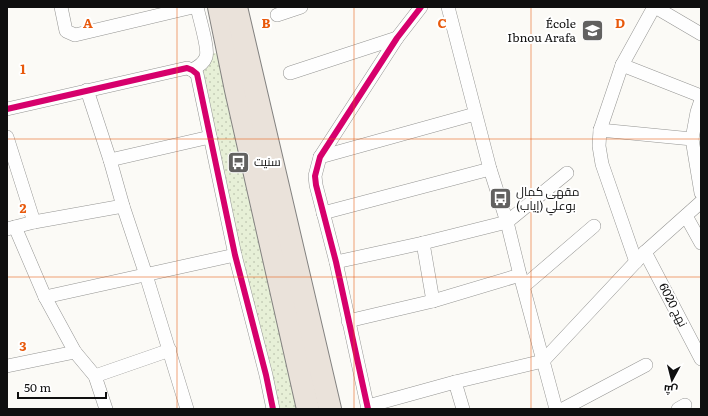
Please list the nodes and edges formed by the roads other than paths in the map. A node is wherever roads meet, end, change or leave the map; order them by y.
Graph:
1 (61, 7) edge
2 (193, 7) edge
3 (197, 7) edge
4 (219, 7) edge
5 (236, 7) edge
6 (301, 7) edge
7 (422, 7) edge
8 (448, 7) edge
9 (655, 7) edge
10 (277, 15) dead end
11 (701, 34) edge
12 (397, 38) junction
13 (622, 65) junction
14 (192, 70) junction
15 (290, 73) dead end
16 (87, 90) junction
17 (701, 96) edge
18 (701, 100) edge
19 (7, 109) edge
20 (475, 114) junction
21 (600, 130) junction
22 (7, 137) edge
23 (210, 137) junction
24 (692, 139) junction
25 (320, 157) junction
26 (110, 160) junction
27 (490, 168) junction
28 (567, 174) dead end
29 (701, 193) edge
30 (701, 202) edge
31 (122, 206) junction
32 (323, 213) junction
33 (686, 216) junction
34 (34, 222) junction
35 (507, 222) junction
36 (594, 226) dead end
37 (11, 228) edge
38 (423, 243) junction
39 (701, 243) edge
40 (645, 252) junction
41 (234, 255) junction
42 (336, 262) junction
43 (636, 262) junction
44 (146, 275) junction
45 (522, 280) junction
46 (45, 297) junction
47 (433, 301) junction
48 (348, 321) junction
49 (170, 350) junction
50 (75, 352) junction
51 (701, 359) edge
52 (543, 361) junction
53 (646, 365) dead end
54 (7, 366) edge
55 (95, 376) junction
56 (455, 382) junction
57 (368, 407) edge
58 (106, 409) edge
59 (187, 409) edge
60 (273, 409) edge
61 (308, 409) edge
62 (330, 409) edge
63 (463, 409) edge
64 (556, 409) edge
65 (563, 409) edge

1 - 2 street
3 - 14 street
4 - 61 highway
5 - 62 highway
6 - 10 street
7 - 12 street
8 - 20 street
9 - 11 street
9 - 13 street
12 - 15 street
12 - 25 street
13 - 17 street
13 - 21 street
14 - 16 street
14 - 23 street
16 - 19 street
16 - 26 street
18 - 24 street
20 - 25 street
20 - 27 street
21 - 24 street
21 - 43 street
22 - 34 street
23 - 26 street
23 - 41 street
24 - 29 street
25 - 32 street
26 - 31 street
27 - 32 street
27 - 35 street
28 - 35 street
30 - 33 street
31 - 34 street
31 - 44 street
32 - 42 street
33 - 39 street
33 - 40 street
34 - 37 street
35 - 38 street
35 - 45 street
36 - 45 street
37 - 46 street
38 - 42 street
38 - 47 street
40 - 43 street
40 - 51 street, نهج 6020
41 - 44 street
41 - 60 street
42 - 48 street
43 - 52 street
44 - 46 street
44 - 49 street
45 - 47 street
45 - 52 street
46 - 50 street
47 - 48 street
48 - 57 street
49 - 55 street
49 - 59 street
50 - 54 street
50 - 55 street
52 - 56 street
52 - 64 street
53 - 65 street
55 - 58 street
56 - 57 street
56 - 63 street

